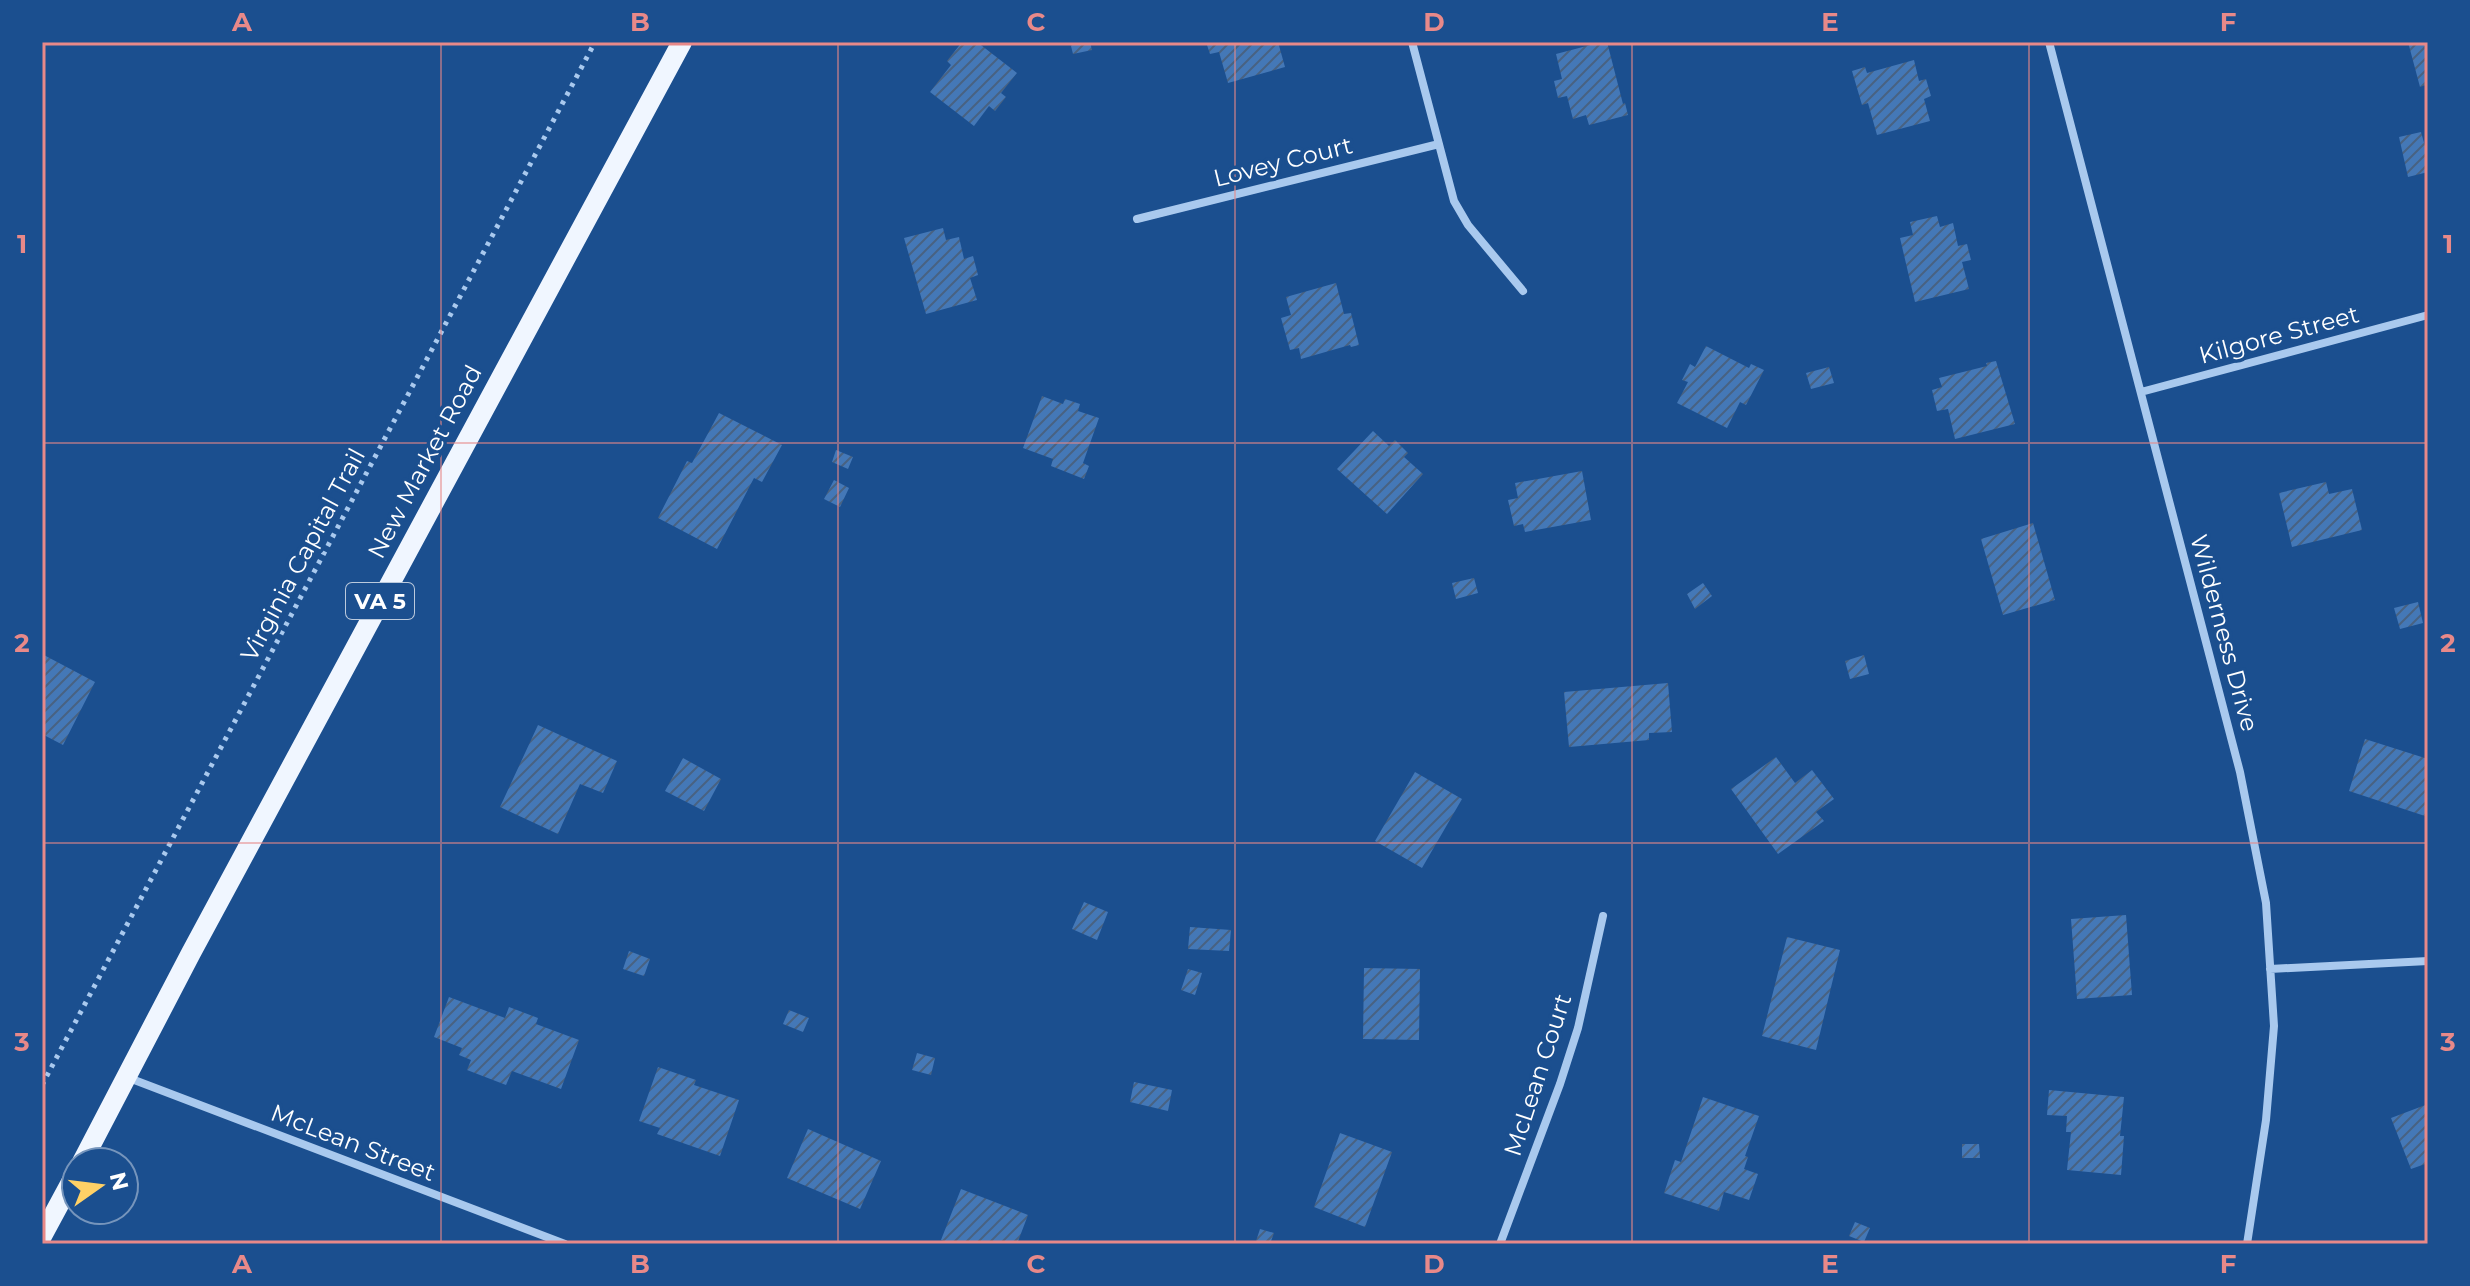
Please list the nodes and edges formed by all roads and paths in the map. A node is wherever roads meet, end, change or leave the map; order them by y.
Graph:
1 (595, 42) edge
2 (682, 42) edge
3 (1412, 42) edge
4 (2049, 42) edge
5 (1439, 144) junction
6 (1137, 219) dead end
7 (1523, 291) dead end
8 (2428, 315) edge
9 (2141, 392) junction
10 (1603, 916) dead end
11 (2428, 961) edge
12 (2270, 969) junction
13 (127, 1077) junction
14 (42, 1085) edge
15 (90, 1146) edge
16 (60, 1203) edge
17 (42, 1236) edge
18 (565, 1244) edge
19 (1500, 1244) edge
20 (2247, 1244) edge

1 - 14 path, Virginia Capital Trail
2 - 13 main road, New Market Road / VA 5
3 - 5 street
4 - 9 street, Wilderness Drive
5 - 6 street, Lovey Court
5 - 7 street
8 - 9 street, Kilgore Street
9 - 12 street, Wilderness Drive
10 - 19 street, McLean Court
11 - 12 street
12 - 20 street, Wilderness Drive
13 - 15 main road, New Market Road / VA 5
13 - 18 street, McLean Street
16 - 17 main road

